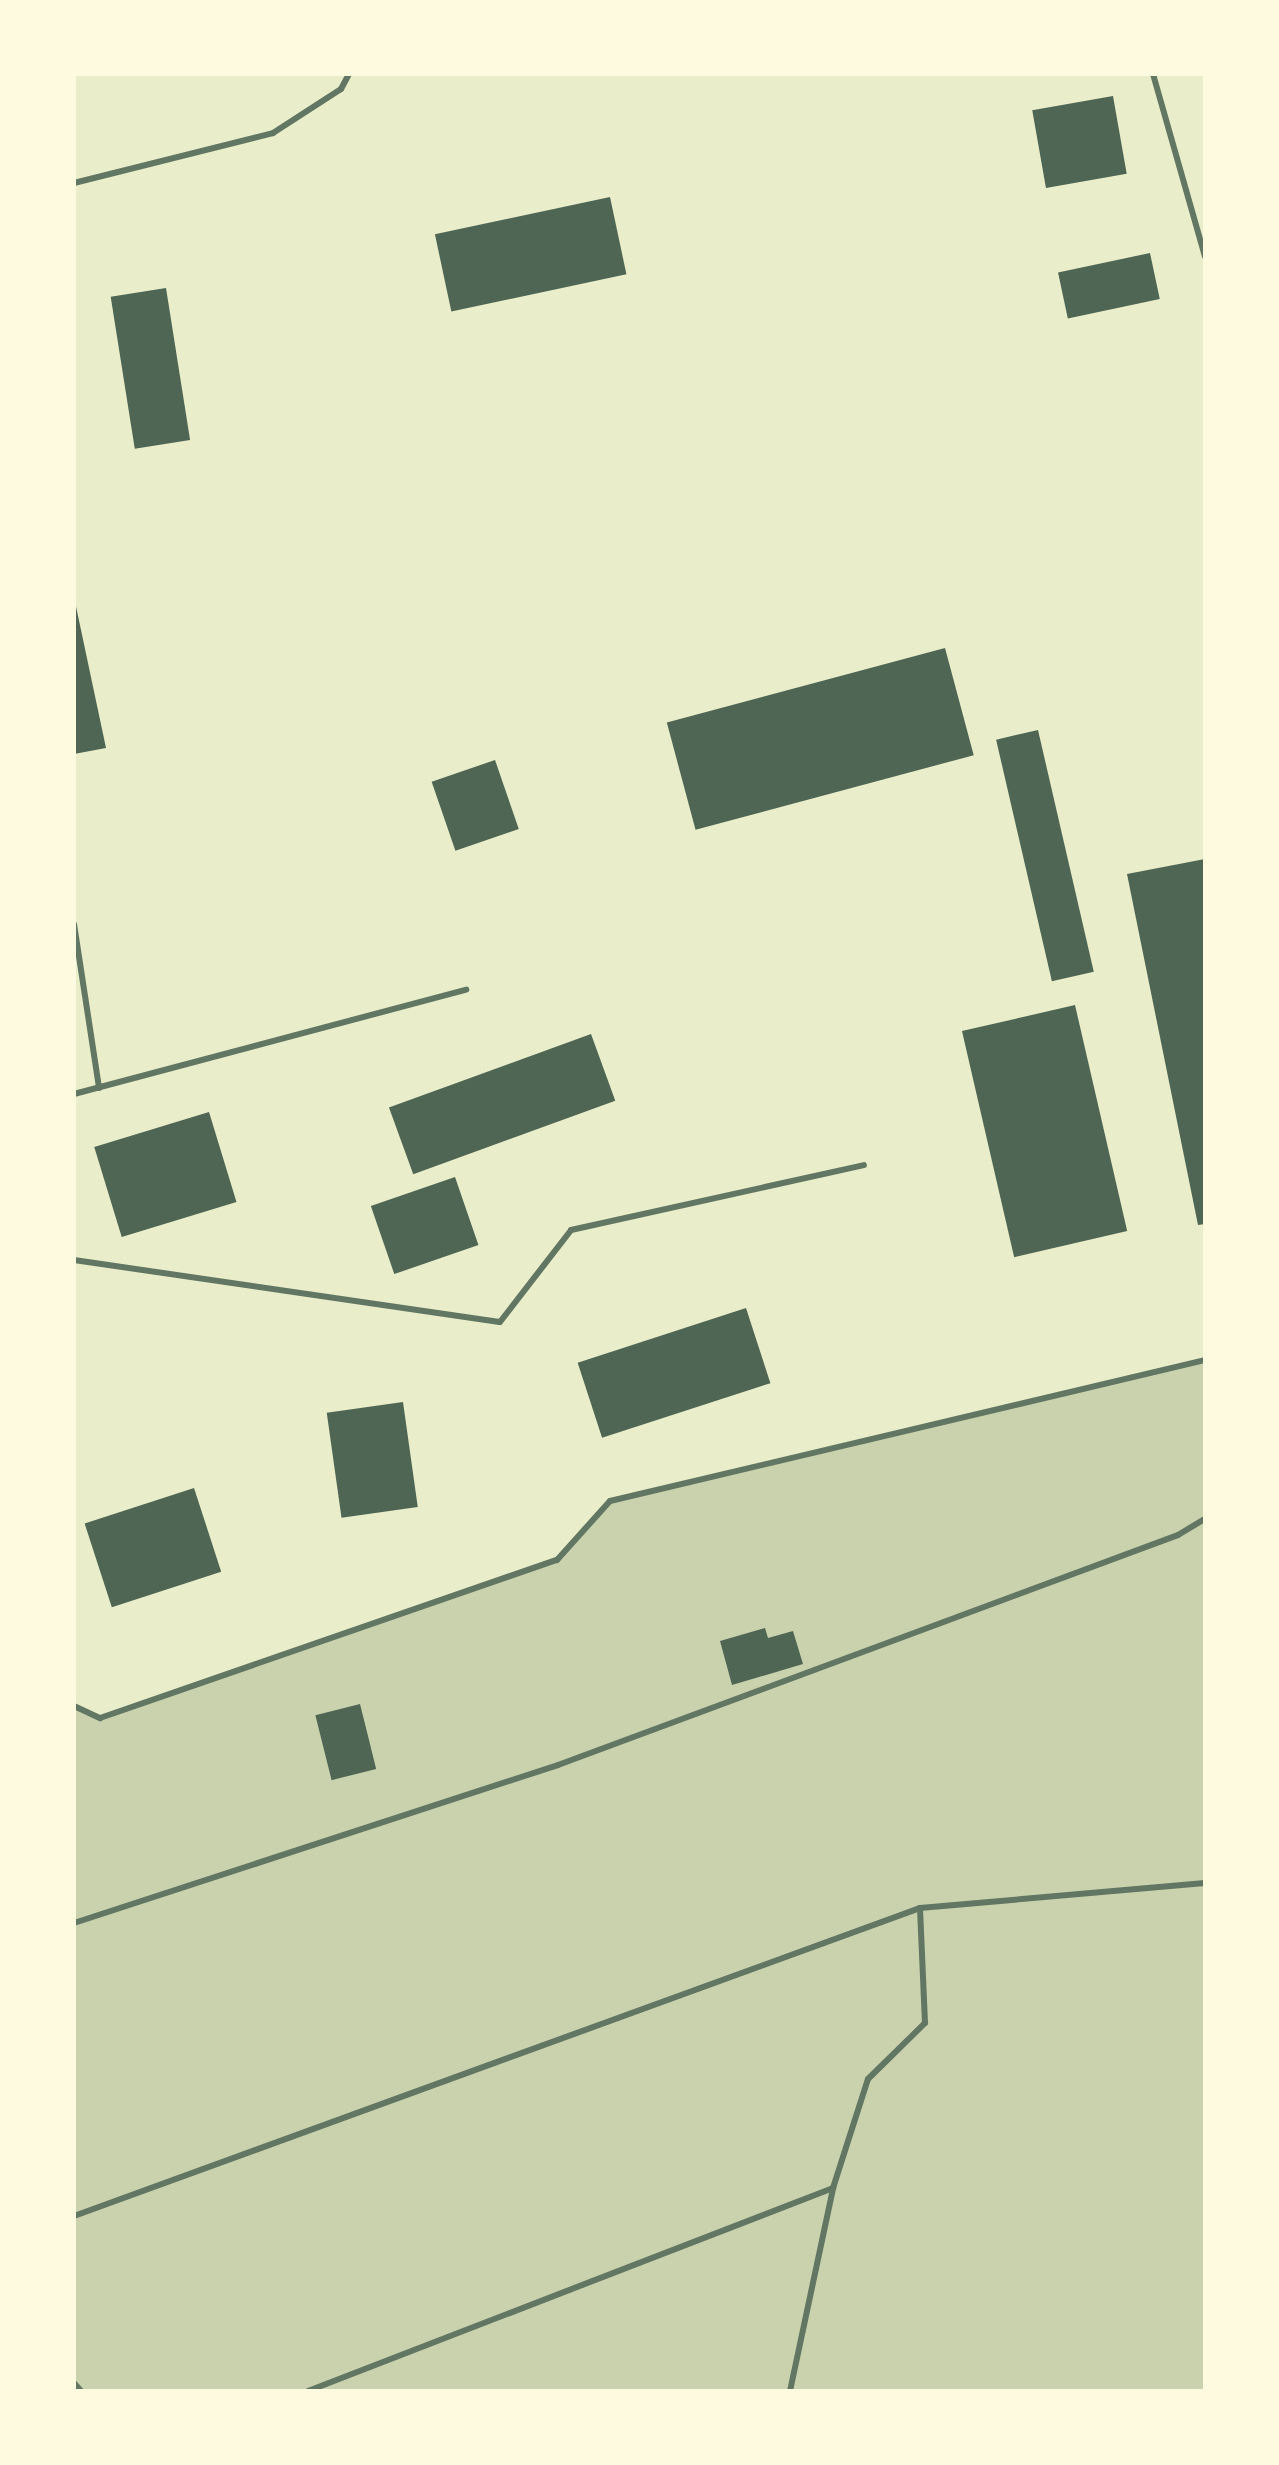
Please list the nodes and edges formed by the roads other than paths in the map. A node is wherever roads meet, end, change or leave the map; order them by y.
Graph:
1 (349, 74) edge
2 (1153, 74) edge
3 (74, 183) edge
4 (1205, 257) edge
5 (74, 924) edge
6 (466, 990) dead end
7 (99, 1088) junction
8 (74, 1094) edge
9 (864, 1165) dead end
10 (74, 1260) edge
11 (1205, 1360) edge
12 (1205, 1519) edge
13 (74, 1706) edge
14 (1205, 1883) edge
15 (920, 1908) junction
16 (74, 1923) edge
17 (833, 2188) junction
18 (74, 2216) edge
19 (74, 2383) edge
20 (81, 2391) edge
21 (308, 2391) edge
22 (790, 2391) edge

1 - 3 lane
2 - 4 lane
5 - 7 lane
6 - 7 lane
7 - 8 lane
9 - 10 lane
11 - 13 lane
12 - 16 lane
14 - 15 lane
15 - 17 lane
15 - 18 lane
17 - 21 lane
17 - 22 lane
19 - 20 lane

